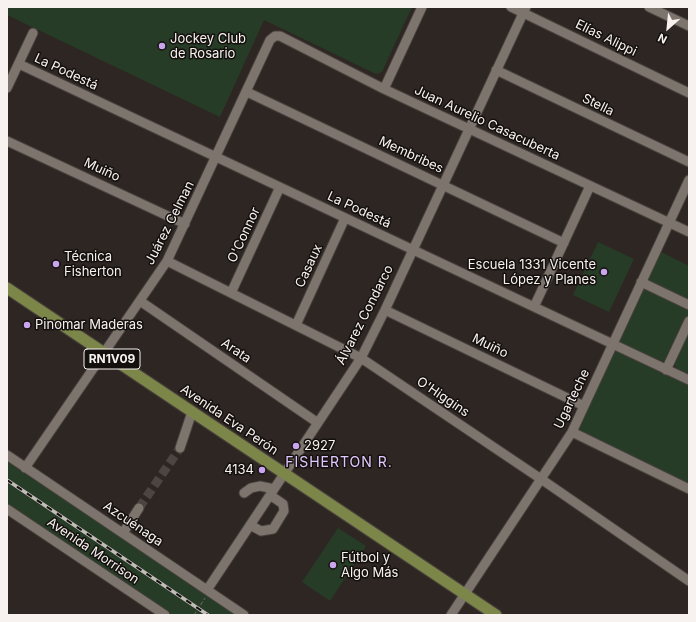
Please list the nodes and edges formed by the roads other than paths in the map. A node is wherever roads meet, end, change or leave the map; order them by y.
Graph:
1 (422, 7) edge
2 (511, 7) edge
3 (649, 7) edge
4 (524, 10) edge
5 (689, 26) edge
6 (33, 33) dead end
7 (274, 36) joint
8 (19, 64) junction
9 (496, 70) junction
10 (7, 88) edge
11 (384, 89) junction
12 (247, 92) junction
13 (689, 93) edge
14 (469, 129) junction
15 (7, 141) edge
16 (216, 157) junction
17 (689, 162) edge
18 (689, 180) edge
19 (443, 185) junction
20 (590, 186) junction
21 (280, 187) junction
22 (345, 218) junction
23 (669, 223) junction
24 (185, 224) junction
25 (689, 232) edge
26 (564, 242) junction
27 (413, 250) junction
28 (167, 261) junction
29 (642, 282) junction
30 (7, 288) edge
31 (231, 293) junction
32 (140, 301) junction
33 (689, 305) edge
34 (534, 307) junction
35 (385, 310) junction
36 (689, 320) edge
37 (296, 325) junction
38 (612, 344) junction
39 (103, 353) junction
40 (361, 358) junction
41 (666, 370) junction
42 (689, 380) edge
43 (584, 406) junction
44 (192, 412) junction
45 (318, 422) junction
46 (572, 432) junction
47 (180, 448) tunnel mouth
48 (7, 455) edge
49 (26, 468) junction
50 (284, 474) junction
51 (541, 479) junction
52 (689, 489) edge
53 (272, 492) junction
54 (244, 493) dead end
55 (139, 508) tunnel mouth
56 (7, 509) edge
57 (250, 525) junction
58 (123, 533) junction
59 (689, 581) edge
60 (207, 590) junction
61 (466, 594) junction
62 (165, 615) edge
63 (244, 615) edge
64 (452, 615) edge
65 (496, 615) edge

1 - 11 street
2 - 4 street, Elías Alippi
3 - 5 street
4 - 9 street, Álvarez Condarco
4 - 13 street, Elías Alippi
6 - 8 street
7 - 11 street, Juan Aurelio Casacuberta
7 - 12 street, Juárez Celman
8 - 10 street
8 - 16 street, La Podestá
9 - 14 street, Álvarez Condarco
9 - 17 street, Stella
11 - 14 street, Juan Aurelio Casacuberta
12 - 16 street, Juárez Celman
12 - 19 street, Membribes
14 - 19 street, Álvarez Condarco
14 - 20 street, Juan Aurelio Casacuberta
15 - 24 street, Muiño
16 - 21 street, La Podestá
16 - 24 street, Juárez Celman
18 - 23 street, Ugarteche
19 - 26 street, Membribes
19 - 27 street, Álvarez Condarco
20 - 23 street, Juan Aurelio Casacuberta
20 - 26 street
21 - 22 street, La Podestá
21 - 31 street, O'Connor
22 - 27 street, La Podestá
22 - 37 street, Casaux
23 - 25 street, Juan Aurelio Casacuberta
23 - 29 street, Ugarteche
24 - 28 street, Juárez Celman
26 - 34 street
27 - 34 street, La Podestá
27 - 35 street, Álvarez Condarco
28 - 31 street, O'Higgins
28 - 32 street, Juárez Celman
29 - 33 street
29 - 38 street, Ugarteche
30 - 39 main road, Avenida Eva Perón / RN1V09
31 - 37 street, O'Higgins
32 - 39 street, Juárez Celman
32 - 45 street, Arata
34 - 38 street, La Podestá
35 - 40 street, Álvarez Condarco
35 - 43 street, Muiño
36 - 41 street
37 - 40 street, O'Higgins
38 - 41 street, La Podestá
38 - 43 street, Ugarteche
39 - 44 main road, Avenida Eva Perón / RN1V09
39 - 49 street, Juárez Celman
40 - 45 street, Álvarez Condarco
40 - 51 street, O'Higgins
41 - 42 street, La Podestá
43 - 46 street, Ugarteche
44 - 47 street
44 - 50 main road, Avenida Eva Perón / RN1V09
45 - 50 street, Álvarez Condarco
46 - 51 street, Ugarteche
46 - 52 street
48 - 49 street, Azcuénaga
49 - 58 street, Azcuénaga
50 - 53 street, Álvarez Condarco
50 - 61 main road, Avenida Eva Perón / RN1V09
51 - 59 street, O'Higgins
51 - 61 street, Ugarteche
53 - 54 street
53 - 57 street, Álvarez Condarco
53 - 57 street
55 - 58 street
56 - 62 street, Avenida Morrison
57 - 60 street, Álvarez Condarco
58 - 60 street, Azcuénaga
60 - 63 street, Azcuénaga
61 - 64 street, Ugarteche
61 - 65 main road, Avenida Eva Perón / RN1V09

